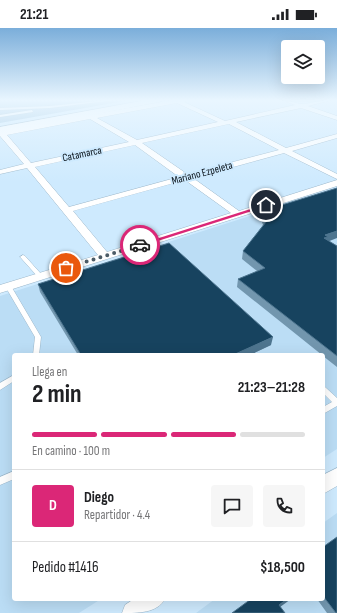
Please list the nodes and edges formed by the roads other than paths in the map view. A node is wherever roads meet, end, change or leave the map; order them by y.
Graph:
1 (18, 127) edge
2 (20, 127) edge
3 (25, 127) edge
4 (109, 127) edge
5 (205, 127) edge
6 (239, 127) edge
7 (1, 131) edge
8 (337, 136) edge
9 (137, 143) junction
10 (286, 150) junction
11 (29, 166) junction
12 (0, 172) edge
13 (337, 177) edge
14 (186, 178) junction
15 (337, 183) edge
16 (67, 210) junction
17 (238, 214) junction
18 (105, 256) junction
19 (23, 257) dead end
20 (40, 276) junction
21 (4, 287) edge
22 (36, 353) edge
23 (12, 379) edge
24 (0, 387) edge
25 (325, 391) edge
26 (337, 402) edge
27 (325, 410) edge
28 (12, 476) edge
29 (337, 476) edge
30 (0, 481) edge
31 (325, 484) edge
32 (151, 601) edge
33 (133, 613) edge

1 - 7 main road
2 - 7 main road
3 - 7 street
4 - 9 street
5 - 9 street, Catamarca
6 - 10 street
7 - 11 street
8 - 10 street, Mariano Ezpeleta
9 - 11 street, Catamarca
9 - 14 street
10 - 13 street
10 - 14 street, Mariano Ezpeleta
11 - 12 street, Catamarca
11 - 16 street
14 - 16 street, Mariano Ezpeleta
14 - 17 street
15 - 17 street
16 - 18 street
17 - 18 street
18 - 20 street
19 - 20 lane
20 - 21 street
21 - 22 lane
23 - 24 lane
25 - 26 lane
26 - 27 lane
28 - 30 lane
29 - 31 street
32 - 33 street

